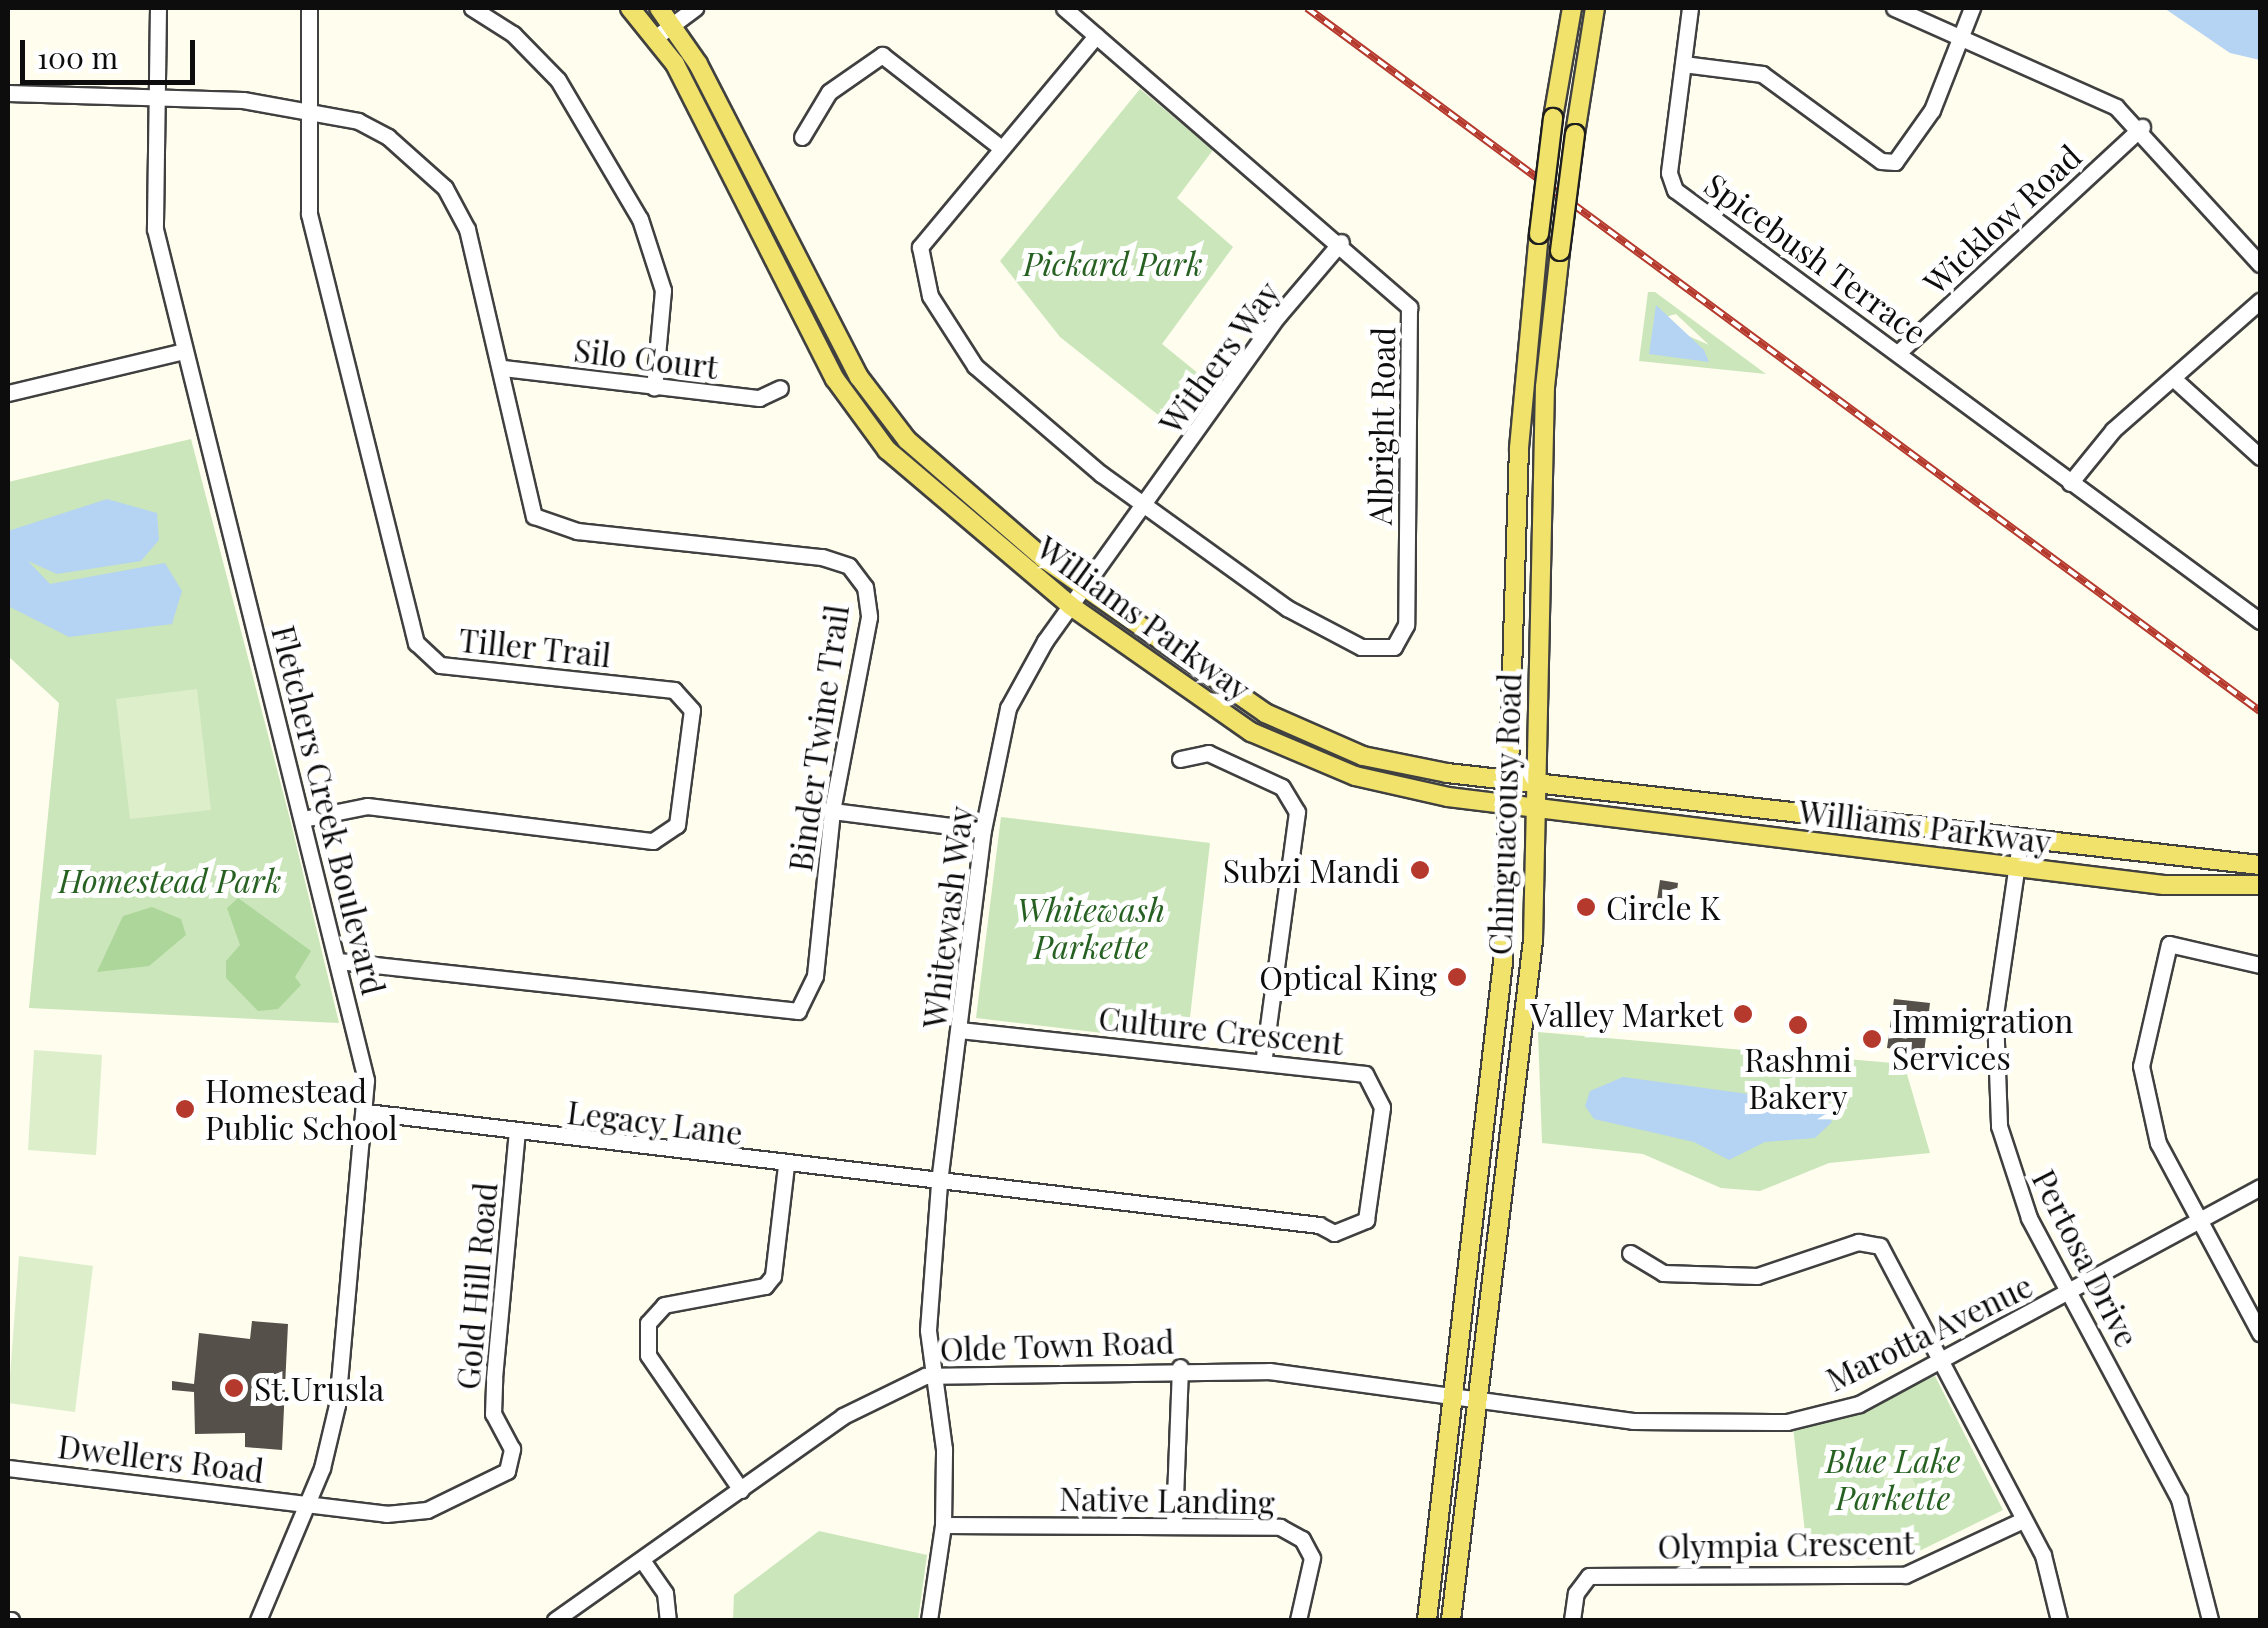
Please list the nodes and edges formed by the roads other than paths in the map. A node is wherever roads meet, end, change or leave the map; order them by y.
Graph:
1 (158, 8) edge
2 (309, 8) edge
3 (472, 8) edge
4 (630, 8) edge
5 (659, 8) edge
6 (695, 8) edge
7 (1064, 8) edge
8 (1572, 8) edge
9 (1595, 8) edge
10 (1690, 8) edge
11 (1894, 8) edge
12 (1972, 8) edge
13 (674, 23) junction
14 (1096, 36) junction
15 (656, 37) junction
16 (1959, 40) junction
17 (1683, 64) junction
18 (8, 93) edge
19 (156, 95) junction
20 (309, 109) junction
21 (2142, 127) junction
22 (802, 137) dead end
23 (1001, 148) junction
24 (1341, 242) junction
25 (2260, 264) edge
26 (2260, 301) edge
27 (184, 351) junction
28 (1900, 352) junction
29 (503, 368) junction
30 (2174, 378) junction
31 (654, 388) junction
32 (780, 388) dead end
33 (8, 392) edge
34 (2260, 457) edge
35 (2070, 483) junction
36 (1146, 507) junction
37 (1084, 588) junction
38 (1071, 606) junction
39 (2260, 621) edge
40 (1180, 759) dead end
41 (1512, 776) junction
42 (1536, 779) junction
43 (1509, 801) junction
44 (1534, 804) junction
45 (832, 811) junction
46 (303, 819) junction
47 (983, 830) junction
48 (2020, 843) junction
49 (2260, 865) edge
50 (2016, 868) junction
51 (2260, 885) edge
52 (339, 961) junction
53 (2260, 965) edge
54 (962, 1030) junction
55 (1263, 1063) junction
56 (366, 1112) junction
57 (517, 1132) junction
58 (786, 1165) junction
59 (939, 1182) junction
60 (2260, 1187) edge
61 (2199, 1220) junction
62 (1630, 1253) dead end
63 (2070, 1292) junction
64 (2260, 1332) edge
65 (1939, 1363) junction
66 (1180, 1367) junction
67 (935, 1376) junction
68 (1454, 1393) junction
69 (1481, 1398) junction
70 (8, 1468) edge
71 (742, 1490) junction
72 (308, 1503) junction
73 (2023, 1520) junction
74 (1174, 1524) junction
75 (943, 1525) junction
76 (642, 1560) junction
77 (258, 1620) edge
78 (554, 1620) edge
79 (668, 1620) edge
80 (929, 1620) edge
81 (1298, 1620) edge
82 (1426, 1620) edge
83 (1451, 1620) edge
84 (1572, 1620) edge
85 (2059, 1620) edge
86 (2210, 1620) edge

1 - 19 street, Fletchers Creek Boulevard
2 - 20 street, Tiller Trail
3 - 31 street
4 - 15 main road, Williams Parkway
5 - 13 main road, Williams Parkway
6 - 13 street
7 - 14 street, Albright Road
8 - 41 main road, Chinguacousy Road, bridge
9 - 42 main road, Chinguacousy Road, bridge
10 - 17 street, Spicebush Terrace
11 - 16 street
12 - 16 street
13 - 15 street
13 - 37 main road, Williams Parkway
14 - 23 street
14 - 24 street, Albright Road
15 - 38 main road, Williams Parkway
16 - 17 street
16 - 21 street
17 - 28 street, Spicebush Terrace
18 - 19 street, Binder Twine Trail
19 - 20 street, Binder Twine Trail
19 - 27 street, Fletchers Creek Boulevard
20 - 29 street, Binder Twine Trail
20 - 46 street, Tiller Trail
21 - 25 street
21 - 28 street, Wicklow Road
22 - 23 street
23 - 36 street
24 - 36 street, Withers Way
24 - 36 street, Albright Road
26 - 30 street
27 - 33 street
27 - 46 street, Fletchers Creek Boulevard
28 - 35 street, Spicebush Terrace
29 - 31 street, Silo Court
29 - 45 street, Binder Twine Trail
30 - 34 street
30 - 35 street
31 - 32 street, Silo Court
35 - 39 street, Spicebush Terrace
36 - 37 street, Whitewash Way
37 - 38 street, Whitewash Way
37 - 41 main road, Williams Parkway
38 - 43 main road, Williams Parkway
38 - 47 street, Whitewash Way
40 - 55 street
41 - 42 main road, Williams Parkway
41 - 43 main road, Chinguacousy Road
42 - 44 main road, Chinguacousy Road
42 - 48 main road, Williams Parkway
43 - 44 main road, Williams Parkway
43 - 68 main road, Chinguacousy Road
44 - 50 main road, Williams Parkway
44 - 69 main road, Chinguacousy Road
45 - 47 street
45 - 52 street, Binder Twine Trail
46 - 52 street, Fletchers Creek Boulevard
47 - 54 street, Whitewash Way
48 - 49 main road, Williams Parkway
48 - 50 street, Pertosa Drive
50 - 51 main road, Williams Parkway
50 - 63 street, Pertosa Drive
52 - 56 street, Fletchers Creek Boulevard
53 - 61 street
54 - 55 street, Culture Crescent
54 - 59 street, Whitewash Way
55 - 59 street, Culture Crescent
56 - 57 street, Legacy Lane
56 - 72 street, Fletchers Creek Boulevard
57 - 58 street, Legacy Lane
57 - 72 street, Gold Hill Road
58 - 59 street, Legacy Lane
58 - 71 street
59 - 67 street, Whitewash Way
60 - 61 street, Marotta Avenue
61 - 63 street, Marotta Avenue
61 - 64 street
62 - 65 street
63 - 65 street, Marotta Avenue
63 - 86 street, Pertosa Drive
65 - 69 street, Marotta Avenue
65 - 73 street
66 - 67 street, Olde Town Road
66 - 68 street, Olde Town Road
66 - 74 street
67 - 71 street, Olde Town Road
67 - 75 street
68 - 69 street, Marotta Avenue
68 - 82 main road, Chinguacousy Road
69 - 83 main road, Chinguacousy Road
70 - 72 street, Dwellers Road
71 - 76 street, Olde Town Road
72 - 77 street, Fletchers Creek Boulevard
73 - 84 street, Olympia Crescent
73 - 85 street
74 - 75 street, Native Landing
74 - 81 street, Native Landing
75 - 80 street
76 - 78 street, Olde Town Road
76 - 79 street

